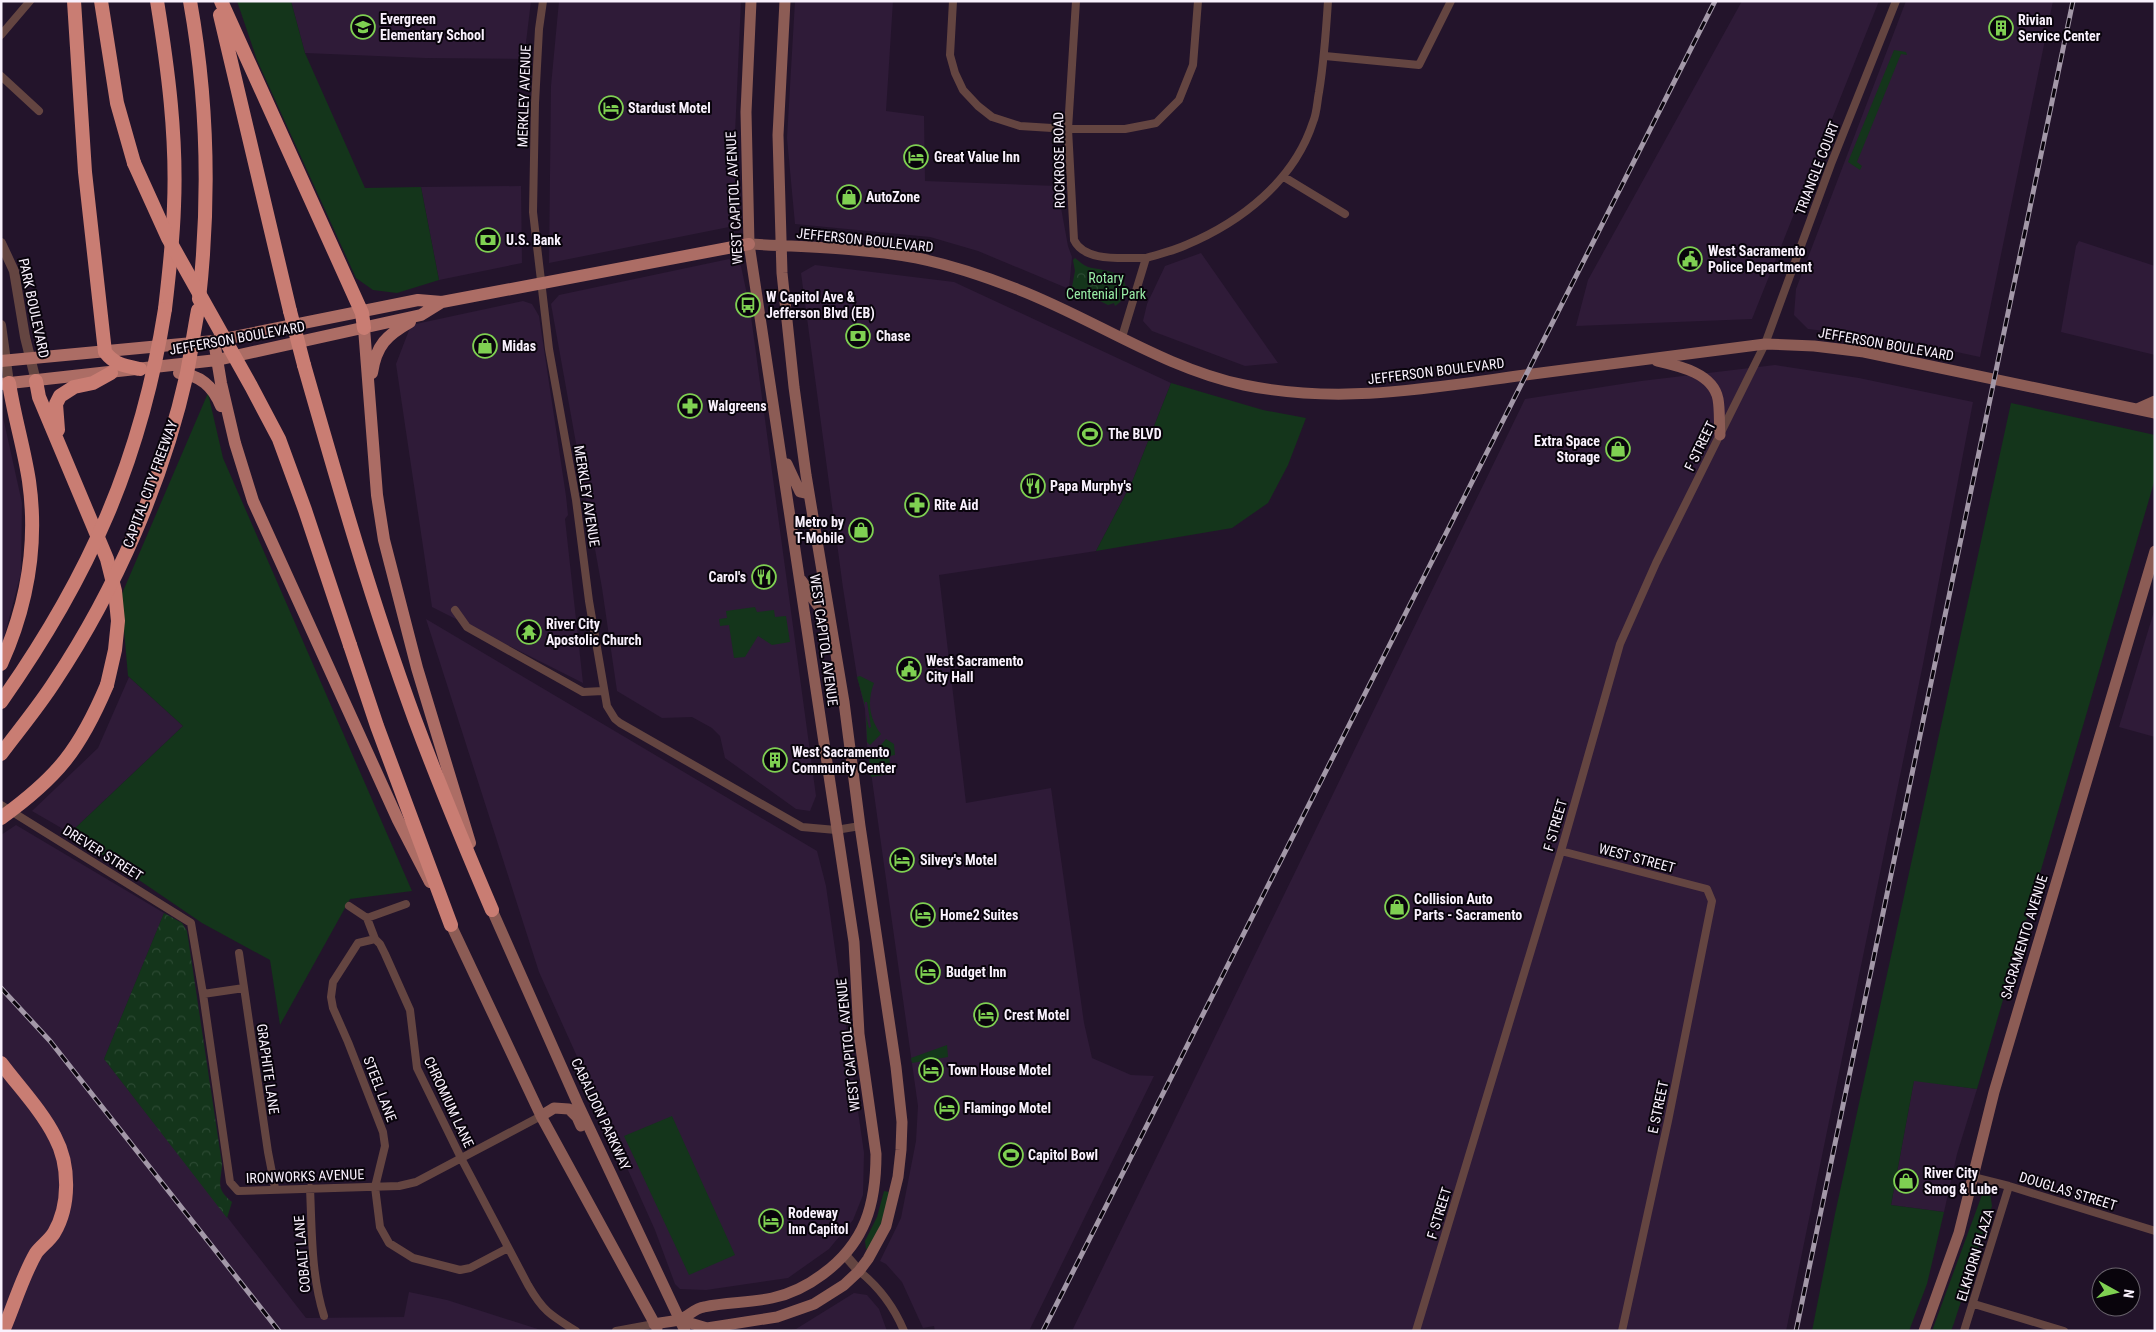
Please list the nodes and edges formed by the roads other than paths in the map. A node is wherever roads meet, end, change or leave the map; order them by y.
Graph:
1 (30, 1) edge
2 (74, 1) edge
3 (101, 1) edge
4 (158, 1) edge
5 (190, 1) edge
6 (217, 1) edge
7 (221, 1) edge
8 (543, 1) edge
9 (751, 1) edge
10 (785, 1) edge
11 (953, 1) edge
12 (1076, 1) edge
13 (1198, 1) edge
14 (1328, 1) edge
15 (1451, 1) edge
16 (1896, 1) edge
17 (1, 35) edge
18 (1325, 56) junction
19 (1, 76) edge
20 (39, 111) dead end
21 (1068, 129) junction
22 (1284, 177) junction
23 (1346, 214) dead end
24 (1, 243) edge
25 (750, 244) junction
26 (781, 246) junction
27 (1146, 258) junction
28 (541, 282) junction
29 (442, 302) junction
30 (362, 313) junction
31 (421, 316) junction
32 (1, 325) edge
33 (364, 328) junction
34 (1122, 337) junction
35 (214, 341) junction
36 (1765, 344) junction
37 (105, 352) junction
38 (1650, 359) junction
39 (31, 360) junction
40 (216, 360) junction
41 (3, 361) edge
42 (161, 367) junction
43 (140, 369) junction
44 (111, 373) junction
45 (36, 381) junction
46 (5, 384) edge
47 (370, 400) junction
48 (2155, 401) edge
49 (2137, 409) junction
50 (2155, 413) edge
51 (1720, 435) junction
52 (235, 443) junction
53 (60, 445) junction
54 (781, 451) junction
55 (809, 494) junction
56 (2155, 551) edge
57 (801, 580) junction
58 (828, 606) junction
59 (455, 610) dead end
60 (1, 664) edge
61 (603, 691) junction
62 (1, 702) edge
63 (1, 754) edge
64 (1, 805) edge
65 (1, 818) edge
66 (860, 826) junction
67 (836, 830) junction
68 (1561, 851) junction
69 (1707, 889) joint
70 (406, 904) dead end
71 (349, 906) dead end
72 (492, 910) junction
73 (367, 918) junction
74 (191, 923) joint
75 (451, 925) junction
76 (374, 939) junction
77 (239, 953) dead end
78 (244, 988) junction
79 (203, 994) junction
80 (1, 1063) edge
81 (541, 1116) junction
82 (461, 1158) junction
83 (612, 1175) junction
84 (1973, 1177) junction
85 (375, 1186) junction
86 (2009, 1186) junction
87 (275, 1188) junction
88 (310, 1188) junction
89 (2155, 1231) edge
90 (508, 1248) junction
91 (845, 1255) junction
92 (859, 1271) junction
93 (1974, 1304) junction
94 (324, 1316) dead end
95 (680, 1320) junction
96 (656, 1327) edge
97 (3, 1331) edge
98 (576, 1331) edge
99 (616, 1331) edge
100 (685, 1331) edge
101 (904, 1331) edge
102 (1416, 1331) edge
103 (1622, 1331) edge
104 (1924, 1331) edge
105 (1964, 1331) edge
106 (2064, 1331) edge

1 - 17 street
2 - 37 highway
3 - 75 highway, bridge
4 - 62 highway, CAPITAL CITY FREEWAY, bridge
5 - 63 highway, CAPITAL CITY FREEWAY, bridge
6 - 72 highway, bridge
7 - 30 highway
8 - 28 street, MERKLEY AVENUE
9 - 25 main road, WEST CAPITOL AVENUE
10 - 26 main road, WEST CAPITOL AVENUE
11 - 21 street
12 - 21 street, ROCKROSE ROAD
13 - 21 street
14 - 18 street
15 - 18 street
16 - 36 street, TRIANGLE COURT
18 - 22 street
19 - 20 street
21 - 27 street, ROCKROSE ROAD
22 - 23 street
22 - 27 street
24 - 39 street, PARK BOULEVARD
25 - 26 main road, JEFFERSON BOULEVARD
25 - 28 main road, JEFFERSON BOULEVARD
25 - 54 main road, WEST CAPITOL AVENUE
26 - 34 main road, JEFFERSON BOULEVARD
26 - 55 main road, WEST CAPITOL AVENUE
27 - 34 street
28 - 29 main road, JEFFERSON BOULEVARD
28 - 61 street, MERKLEY AVENUE
29 - 30 main road, JEFFERSON BOULEVARD
29 - 31 main road, JEFFERSON BOULEVARD
30 - 33 highway
30 - 35 main road, JEFFERSON BOULEVARD
31 - 33 main road, JEFFERSON BOULEVARD
31 - 47 main road
32 - 41 street
33 - 40 main road, JEFFERSON BOULEVARD
33 - 47 main road
34 - 38 main road, JEFFERSON BOULEVARD
35 - 37 main road, JEFFERSON BOULEVARD
35 - 40 main road
36 - 38 main road, JEFFERSON BOULEVARD
36 - 49 main road, JEFFERSON BOULEVARD
36 - 51 street, F STREET
37 - 39 main road, JEFFERSON BOULEVARD
37 - 43 highway
38 - 51 main road
39 - 41 main road, JEFFERSON BOULEVARD
39 - 45 street, PARK BOULEVARD
40 - 42 main road, JEFFERSON BOULEVARD
40 - 52 main road
41 - 46 street
42 - 43 main road, JEFFERSON BOULEVARD
42 - 52 main road
43 - 44 main road, JEFFERSON BOULEVARD
44 - 45 main road, JEFFERSON BOULEVARD
44 - 53 highway
45 - 46 main road, JEFFERSON BOULEVARD
45 - 53 highway
46 - 60 highway
47 - 72 main road
48 - 49 main road
49 - 50 main road, JEFFERSON BOULEVARD
51 - 68 street, F STREET
52 - 75 main road
53 - 65 highway, bridge
54 - 55 main road
54 - 57 main road, WEST CAPITOL AVENUE
55 - 58 main road, WEST CAPITOL AVENUE
56 - 84 main road, SACRAMENTO AVENUE
57 - 58 main road
57 - 67 main road, WEST CAPITOL AVENUE
58 - 66 main road, WEST CAPITOL AVENUE
59 - 61 street
61 - 67 street, MERKLEY AVENUE
64 - 74 street, DREVER STREET
66 - 67 street, MERKLEY AVENUE
66 - 92 main road, WEST CAPITOL AVENUE
67 - 91 main road, WEST CAPITOL AVENUE
68 - 69 street, WEST STREET
68 - 102 street, F STREET
69 - 103 street, E STREET
70 - 73 street
71 - 73 street
72 - 83 main road, CABALDON PARKWAY
73 - 76 street, CHROMIUM LANE
74 - 79 street, IRONWORKS AVENUE
75 - 81 main road
76 - 82 street, CHROMIUM LANE
76 - 85 street, STEEL LANE
77 - 78 street, GRAPHITE LANE
78 - 79 street
78 - 87 street, GRAPHITE LANE
79 - 87 street, IRONWORKS AVENUE
80 - 97 highway
81 - 82 street, IRONWORKS AVENUE
81 - 83 main road
81 - 96 main road
82 - 85 street, IRONWORKS AVENUE
82 - 90 street, CHROMIUM LANE
83 - 95 main road, CABALDON PARKWAY
84 - 86 street, DOUGLAS STREET
84 - 104 main road, SACRAMENTO AVENUE
85 - 88 street, IRONWORKS AVENUE
85 - 90 street, STEEL LANE
86 - 89 street, DOUGLAS STREET
86 - 93 street, ELKHORN PLAZA
87 - 88 street, IRONWORKS AVENUE
88 - 94 street, COBALT LANE
90 - 98 street, CHROMIUM LANE
91 - 92 street
91 - 95 main road, WEST CAPITOL AVENUE
92 - 95 main road, WEST CAPITOL AVENUE
92 - 101 street
93 - 105 street, ELKHORN PLAZA
93 - 106 street
95 - 96 main road
95 - 100 main road, CABALDON PARKWAY
96 - 99 street

